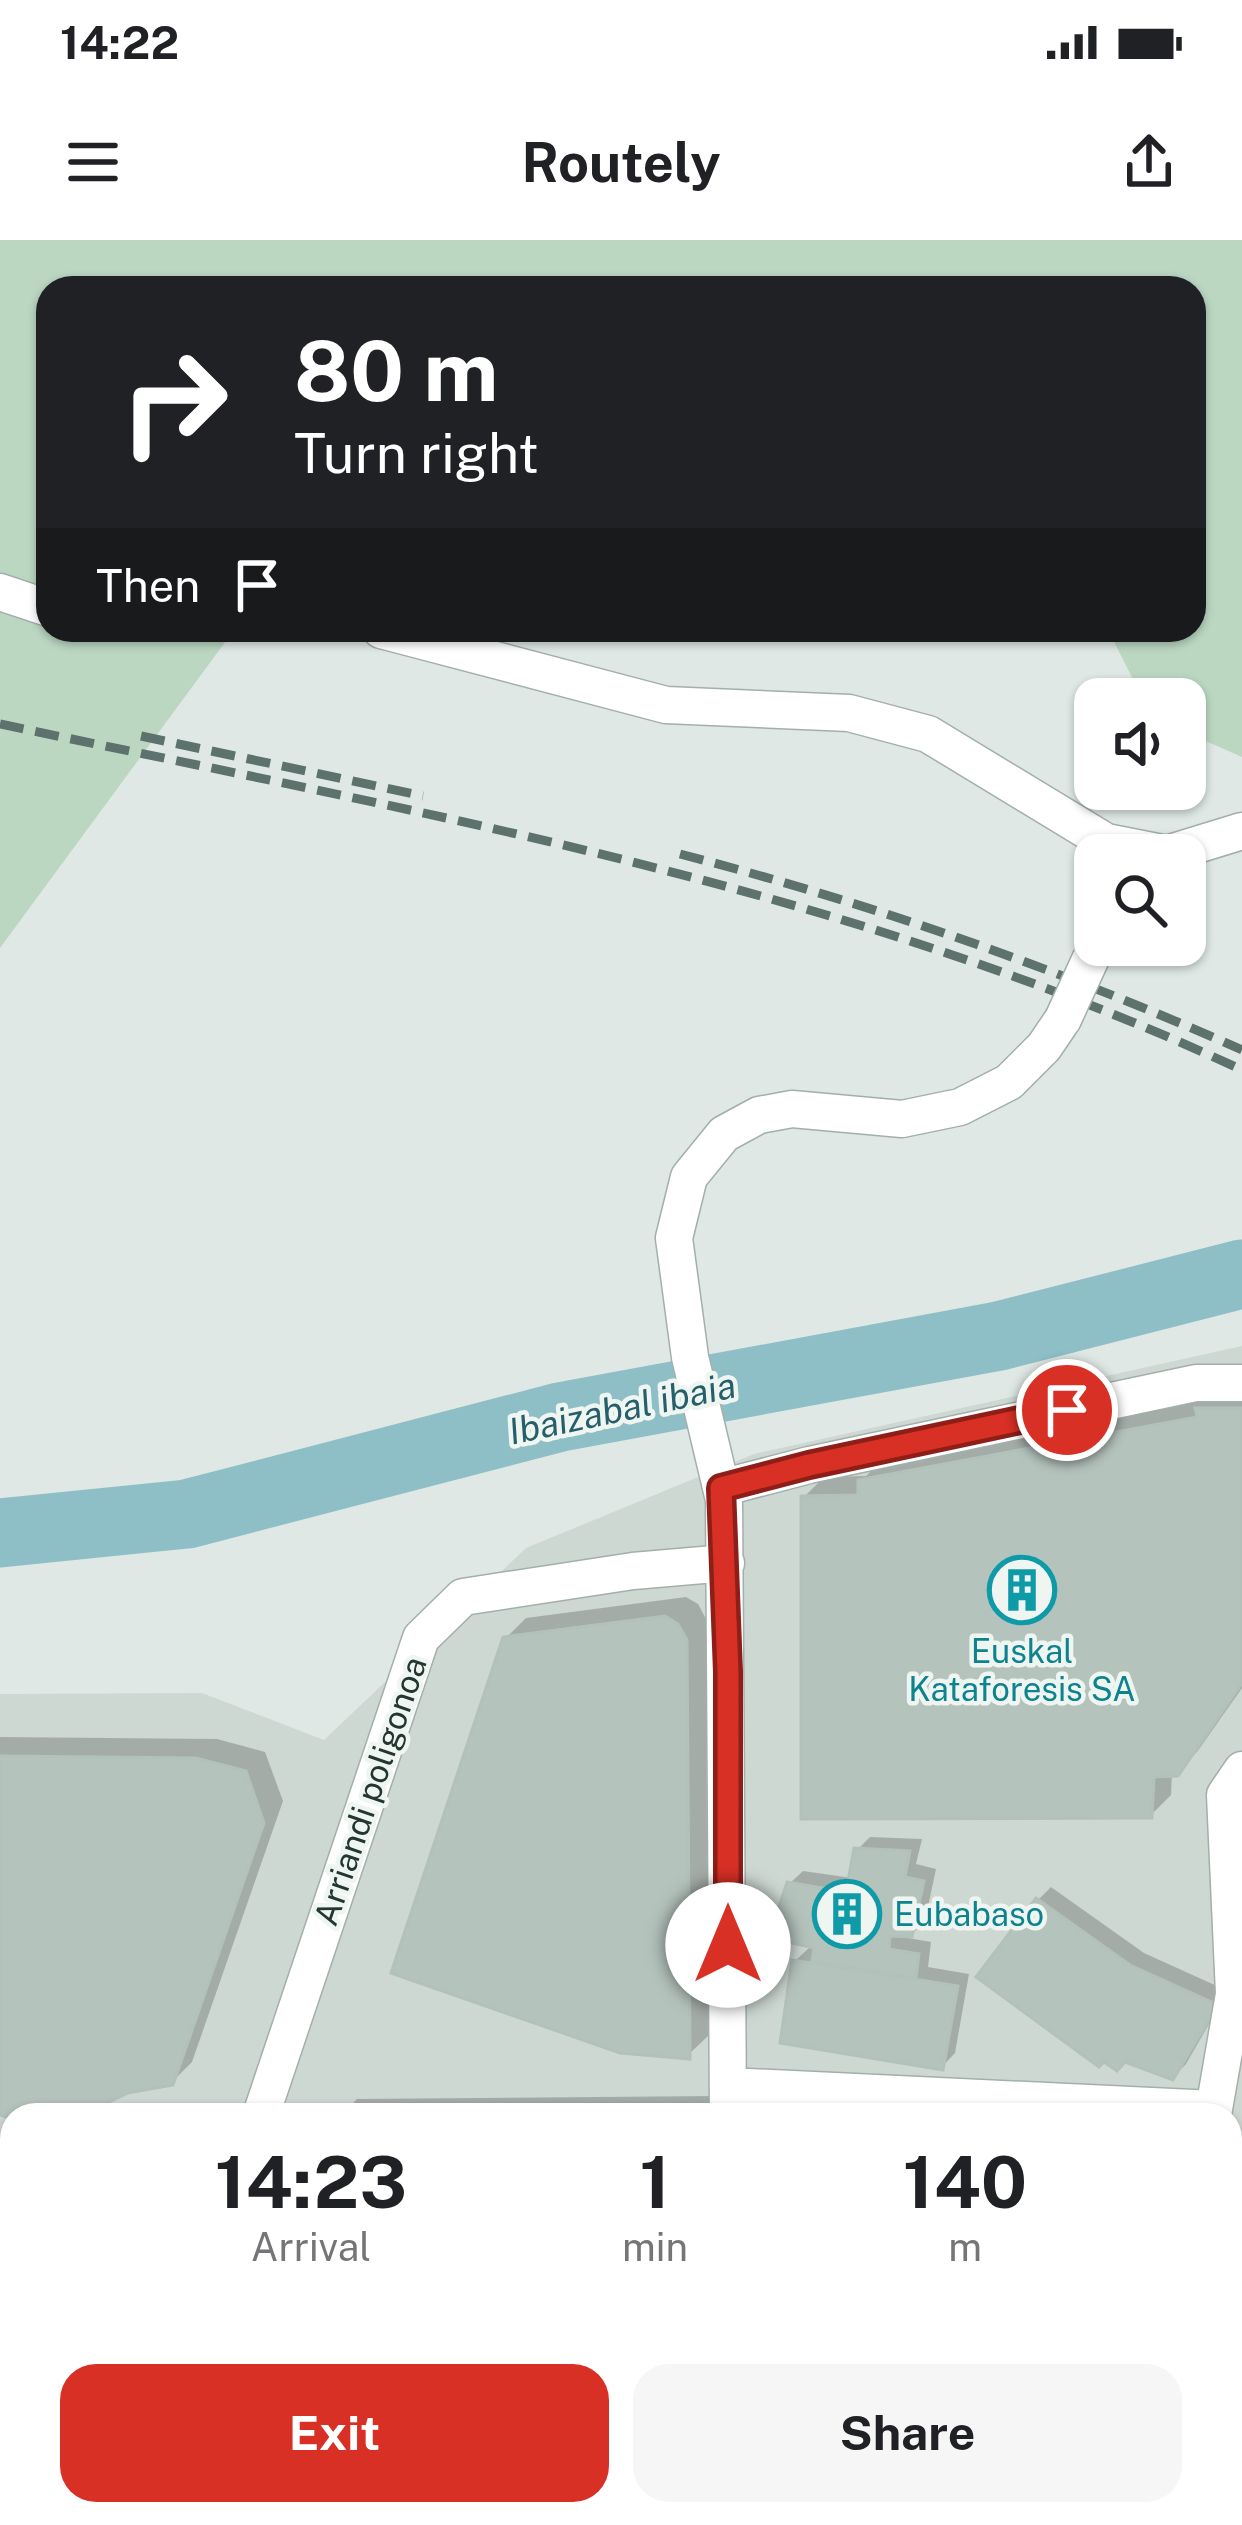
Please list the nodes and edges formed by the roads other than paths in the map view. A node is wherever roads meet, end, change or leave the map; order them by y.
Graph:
1 (0, 592) edge
2 (36, 604) edge
3 (427, 642) edge
4 (1242, 830) edge
5 (1086, 834) edge
6 (1206, 842) edge
7 (1088, 966) edge
8 (1242, 1383) edge
9 (721, 1488) junction
10 (726, 1563) junction
11 (1242, 1770) edge
12 (728, 2101) edge
13 (265, 2103) edge
14 (850, 2103) edge
15 (1215, 2103) edge

1 - 2 street
3 - 5 street
4 - 6 street
7 - 9 street, bridge
8 - 9 street
9 - 10 street
10 - 12 street
10 - 13 street, Arriandi poligonoa
11 - 15 street
12 - 14 street

